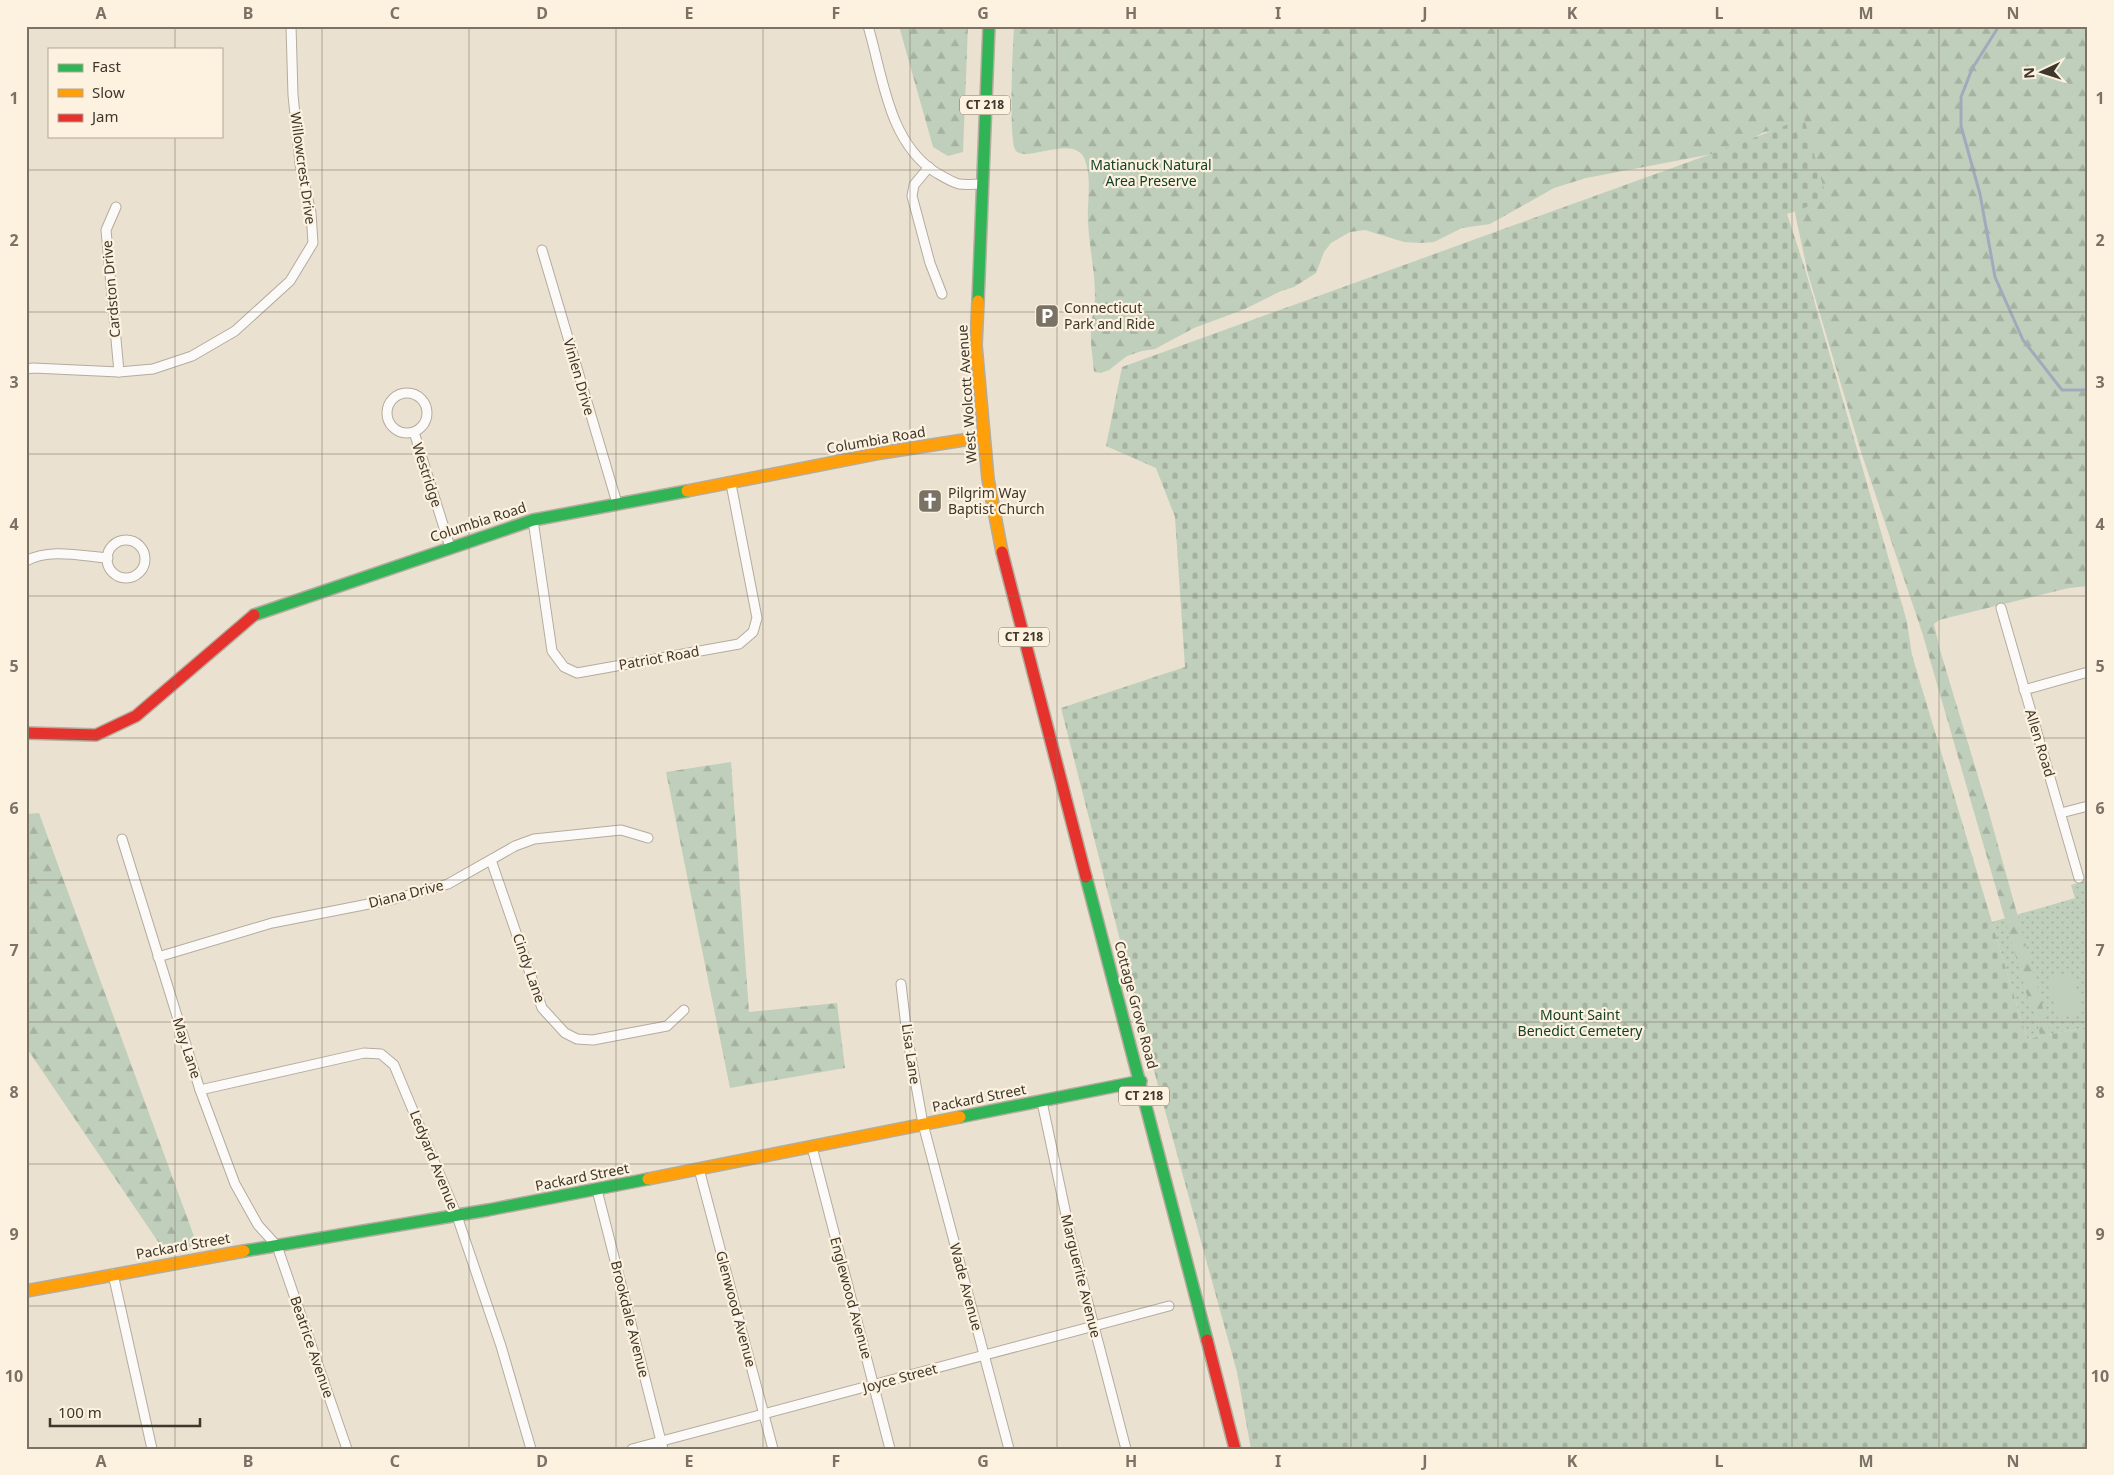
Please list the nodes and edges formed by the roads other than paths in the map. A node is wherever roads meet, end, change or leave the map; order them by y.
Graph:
1 (291, 26) edge
2 (868, 26) edge
3 (988, 26) edge
4 (929, 168) junction
5 (982, 184) junction
6 (116, 207) dead end
7 (542, 250) dead end
8 (942, 294) dead end
9 (26, 369) edge
10 (119, 372) junction
11 (414, 432) junction
12 (983, 436) junction
13 (731, 484) junction
14 (617, 503) junction
15 (533, 520) junction
16 (450, 547) junction
17 (108, 558) junction
18 (26, 561) edge
19 (2001, 608) dead end
20 (2088, 672) edge
21 (2024, 690) junction
22 (26, 733) edge
23 (1052, 743) joint
24 (2088, 806) edge
25 (2061, 813) junction
26 (648, 838) dead end
27 (122, 839) dead end
28 (492, 860) junction
29 (2079, 878) dead end
30 (158, 957) junction
31 (901, 984) dead end
32 (684, 1010) dead end
33 (1141, 1081) junction
34 (200, 1090) junction
35 (1042, 1102) junction
36 (923, 1124) junction
37 (812, 1147) junction
38 (699, 1169) junction
39 (597, 1190) junction
40 (457, 1216) junction
41 (276, 1246) junction
42 (113, 1274) junction
43 (26, 1291) edge
44 (1168, 1306) dead end
45 (1094, 1327) junction
46 (984, 1356) junction
47 (874, 1385) junction
48 (764, 1414) junction
49 (662, 1445) edge
50 (152, 1449) edge
51 (347, 1449) edge
52 (531, 1449) edge
53 (632, 1449) edge
54 (773, 1449) edge
55 (890, 1449) edge
56 (1009, 1449) edge
57 (1126, 1449) edge
58 (1235, 1449) edge

1 - 10 street, Willowcrest Drive
2 - 4 street
3 - 5 street, CT 218
4 - 5 street
4 - 8 street
5 - 12 street, West Wolcott Avenue / CT 218
6 - 10 street, Cardston Drive
7 - 14 street, Vinlen Drive
9 - 10 street, Willowcrest Drive
11 - 11 street, Westridge
11 - 16 street, Westridge
12 - 13 street, Columbia Road
12 - 23 street, West Wolcott Avenue / CT 218
13 - 14 street, Columbia Road
13 - 15 street, Patriot Road
14 - 15 street, Columbia Road
15 - 16 street, Columbia Road
16 - 22 street, Columbia Road
17 - 17 street
17 - 18 street
19 - 21 street, Allen Road
20 - 21 street
21 - 25 street, Allen Road
23 - 33 street, Cottage Grove Road / CT 218
24 - 25 street
25 - 29 street, Allen Road
26 - 28 street, Diana Drive
27 - 30 street, May Lane
28 - 30 street, Diana Drive
28 - 32 street, Cindy Lane
30 - 34 street, May Lane
31 - 36 street, Lisa Lane
33 - 35 street, Packard Street
33 - 58 street, Cottage Grove Road / CT 218
34 - 40 street, Ledyard Avenue
34 - 41 street, May Lane
35 - 36 street, Packard Street
35 - 45 street, Marguerite Avenue
36 - 37 street, Packard Street
36 - 46 street, Wade Avenue
37 - 38 street, Packard Street
37 - 47 street, Englewood Avenue
38 - 39 street, Packard Street
38 - 48 street, Glenwood Avenue
39 - 40 street, Packard Street
39 - 49 street, Brookdale Avenue
40 - 41 street, Packard Street
40 - 52 street, Ledyard Avenue
41 - 42 street, Packard Street
41 - 51 street, Beatrice Avenue
42 - 43 street, Packard Street
42 - 50 street
44 - 45 street, Joyce Street
45 - 46 street, Joyce Street
45 - 57 street, Marguerite Avenue
46 - 47 street, Joyce Street
46 - 56 street, Wade Avenue
47 - 48 street, Joyce Street
47 - 55 street, Englewood Avenue
48 - 49 street, Joyce Street
48 - 54 street, Glenwood Avenue
49 - 53 street, Joyce Street

